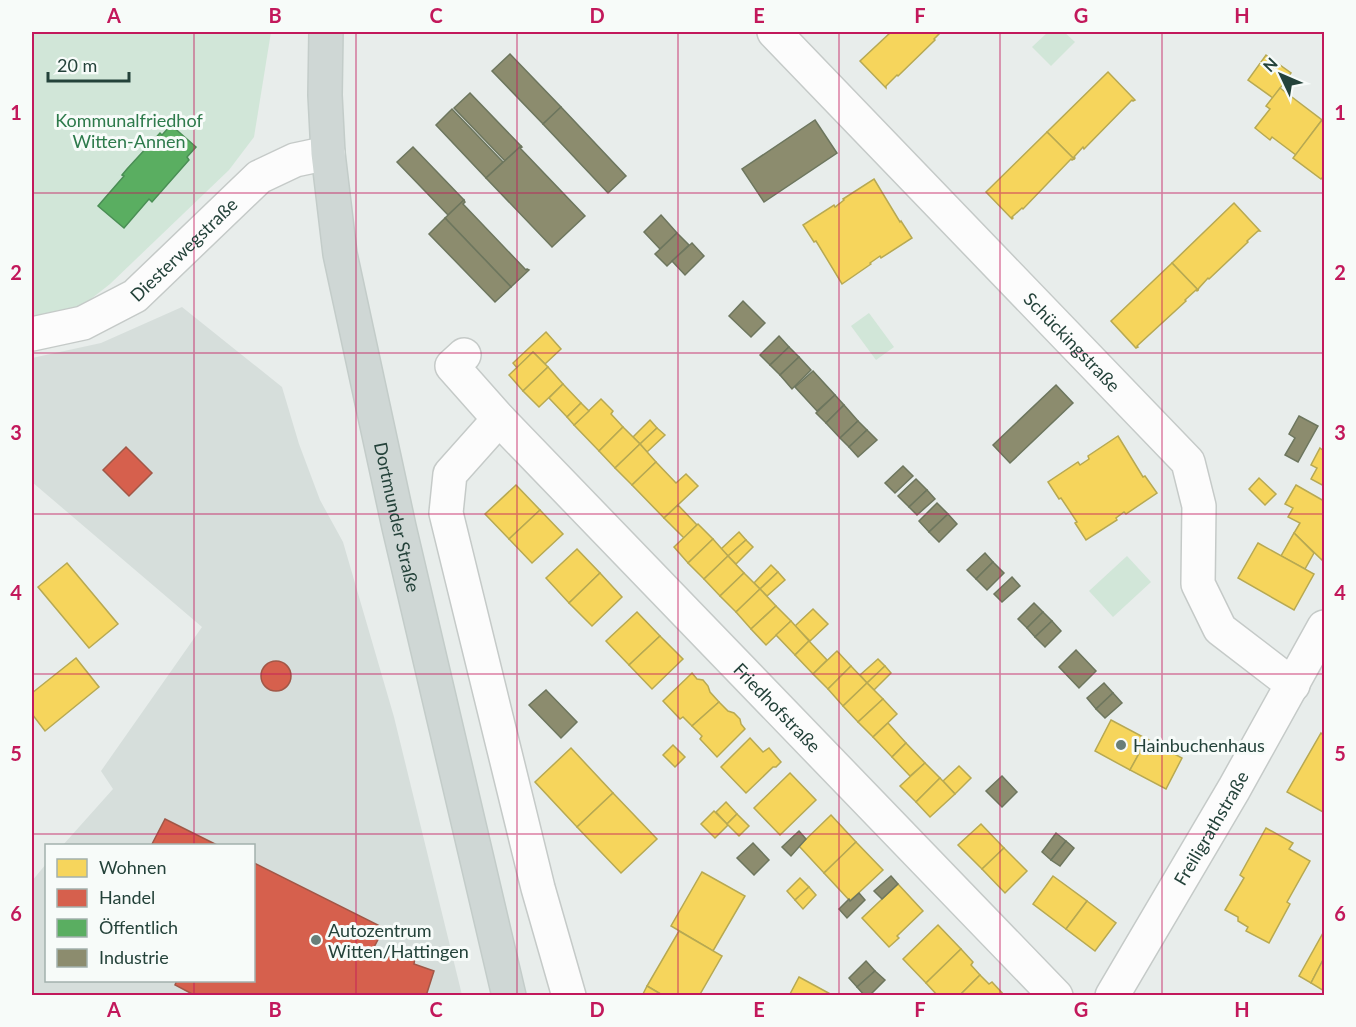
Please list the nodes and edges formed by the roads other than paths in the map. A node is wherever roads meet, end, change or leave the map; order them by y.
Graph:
1 (326, 32) edge
2 (774, 32) edge
3 (328, 153) junction
4 (32, 334) edge
5 (464, 354) dead end
6 (499, 419) junction
7 (1324, 627) edge
8 (1293, 685) junction
9 (509, 996) edge
10 (569, 996) edge
11 (1056, 996) edge
12 (1112, 996) edge

1 - 3 main road, Dortmunder Straße
2 - 8 street, Schückingstraße
3 - 4 street, Diesterwegstraße
3 - 9 main road, Dortmunder Straße
5 - 6 street, Friedhofstraße
6 - 10 street
6 - 11 street, Friedhofstraße
7 - 8 street, Freiligrathstraße
8 - 12 street, Freiligrathstraße

